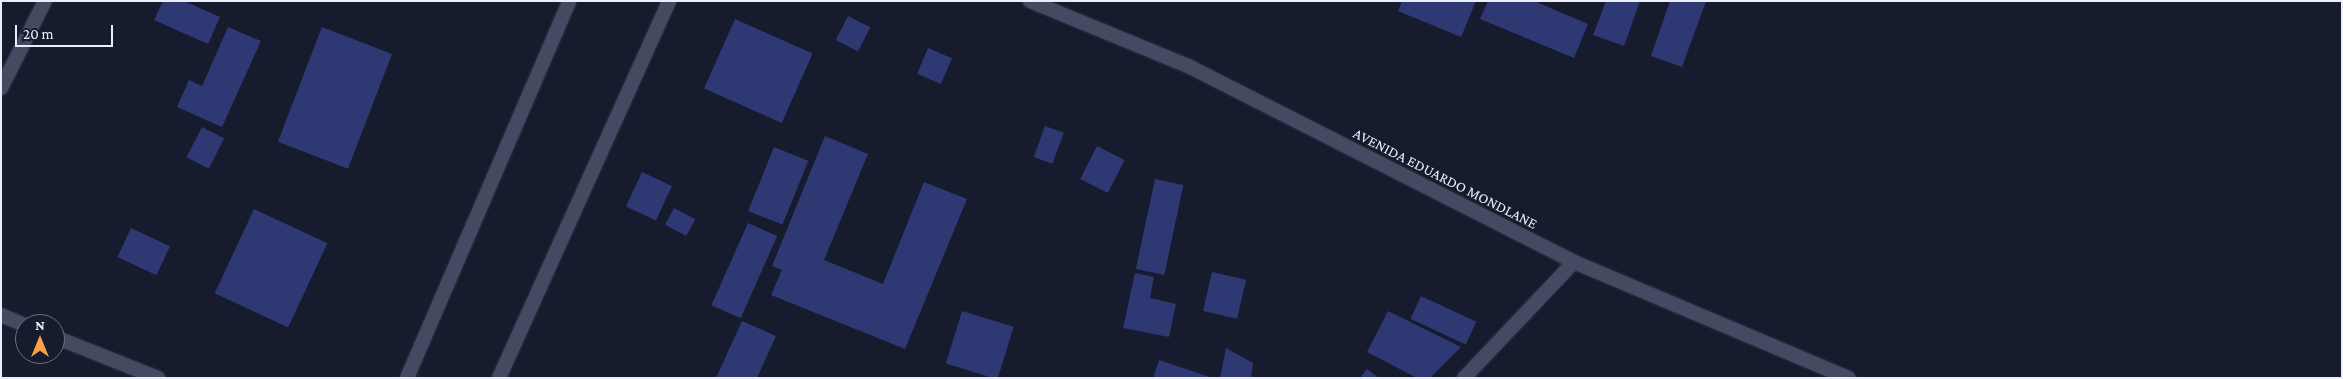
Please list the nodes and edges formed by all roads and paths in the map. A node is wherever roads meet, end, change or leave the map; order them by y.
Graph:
1 (45, 1) edge
2 (569, 1) edge
3 (669, 1) edge
4 (1030, 1) edge
5 (1, 88) edge
6 (1574, 262) junction
7 (1, 315) edge
8 (15, 321) edge
9 (65, 341) edge
10 (1825, 373) edge
11 (158, 378) edge
12 (407, 378) edge
13 (499, 378) edge
14 (1464, 378) edge
15 (1848, 378) edge

1 - 5 street
2 - 12 street
3 - 13 street
4 - 6 street, AVENIDA EDUARDO MONDLANE
6 - 10 street, AVENIDA EDUARDO MONDLANE
6 - 14 street
7 - 8 street
9 - 11 street
10 - 15 street, AVENIDA EDUARDO MONDLANE

